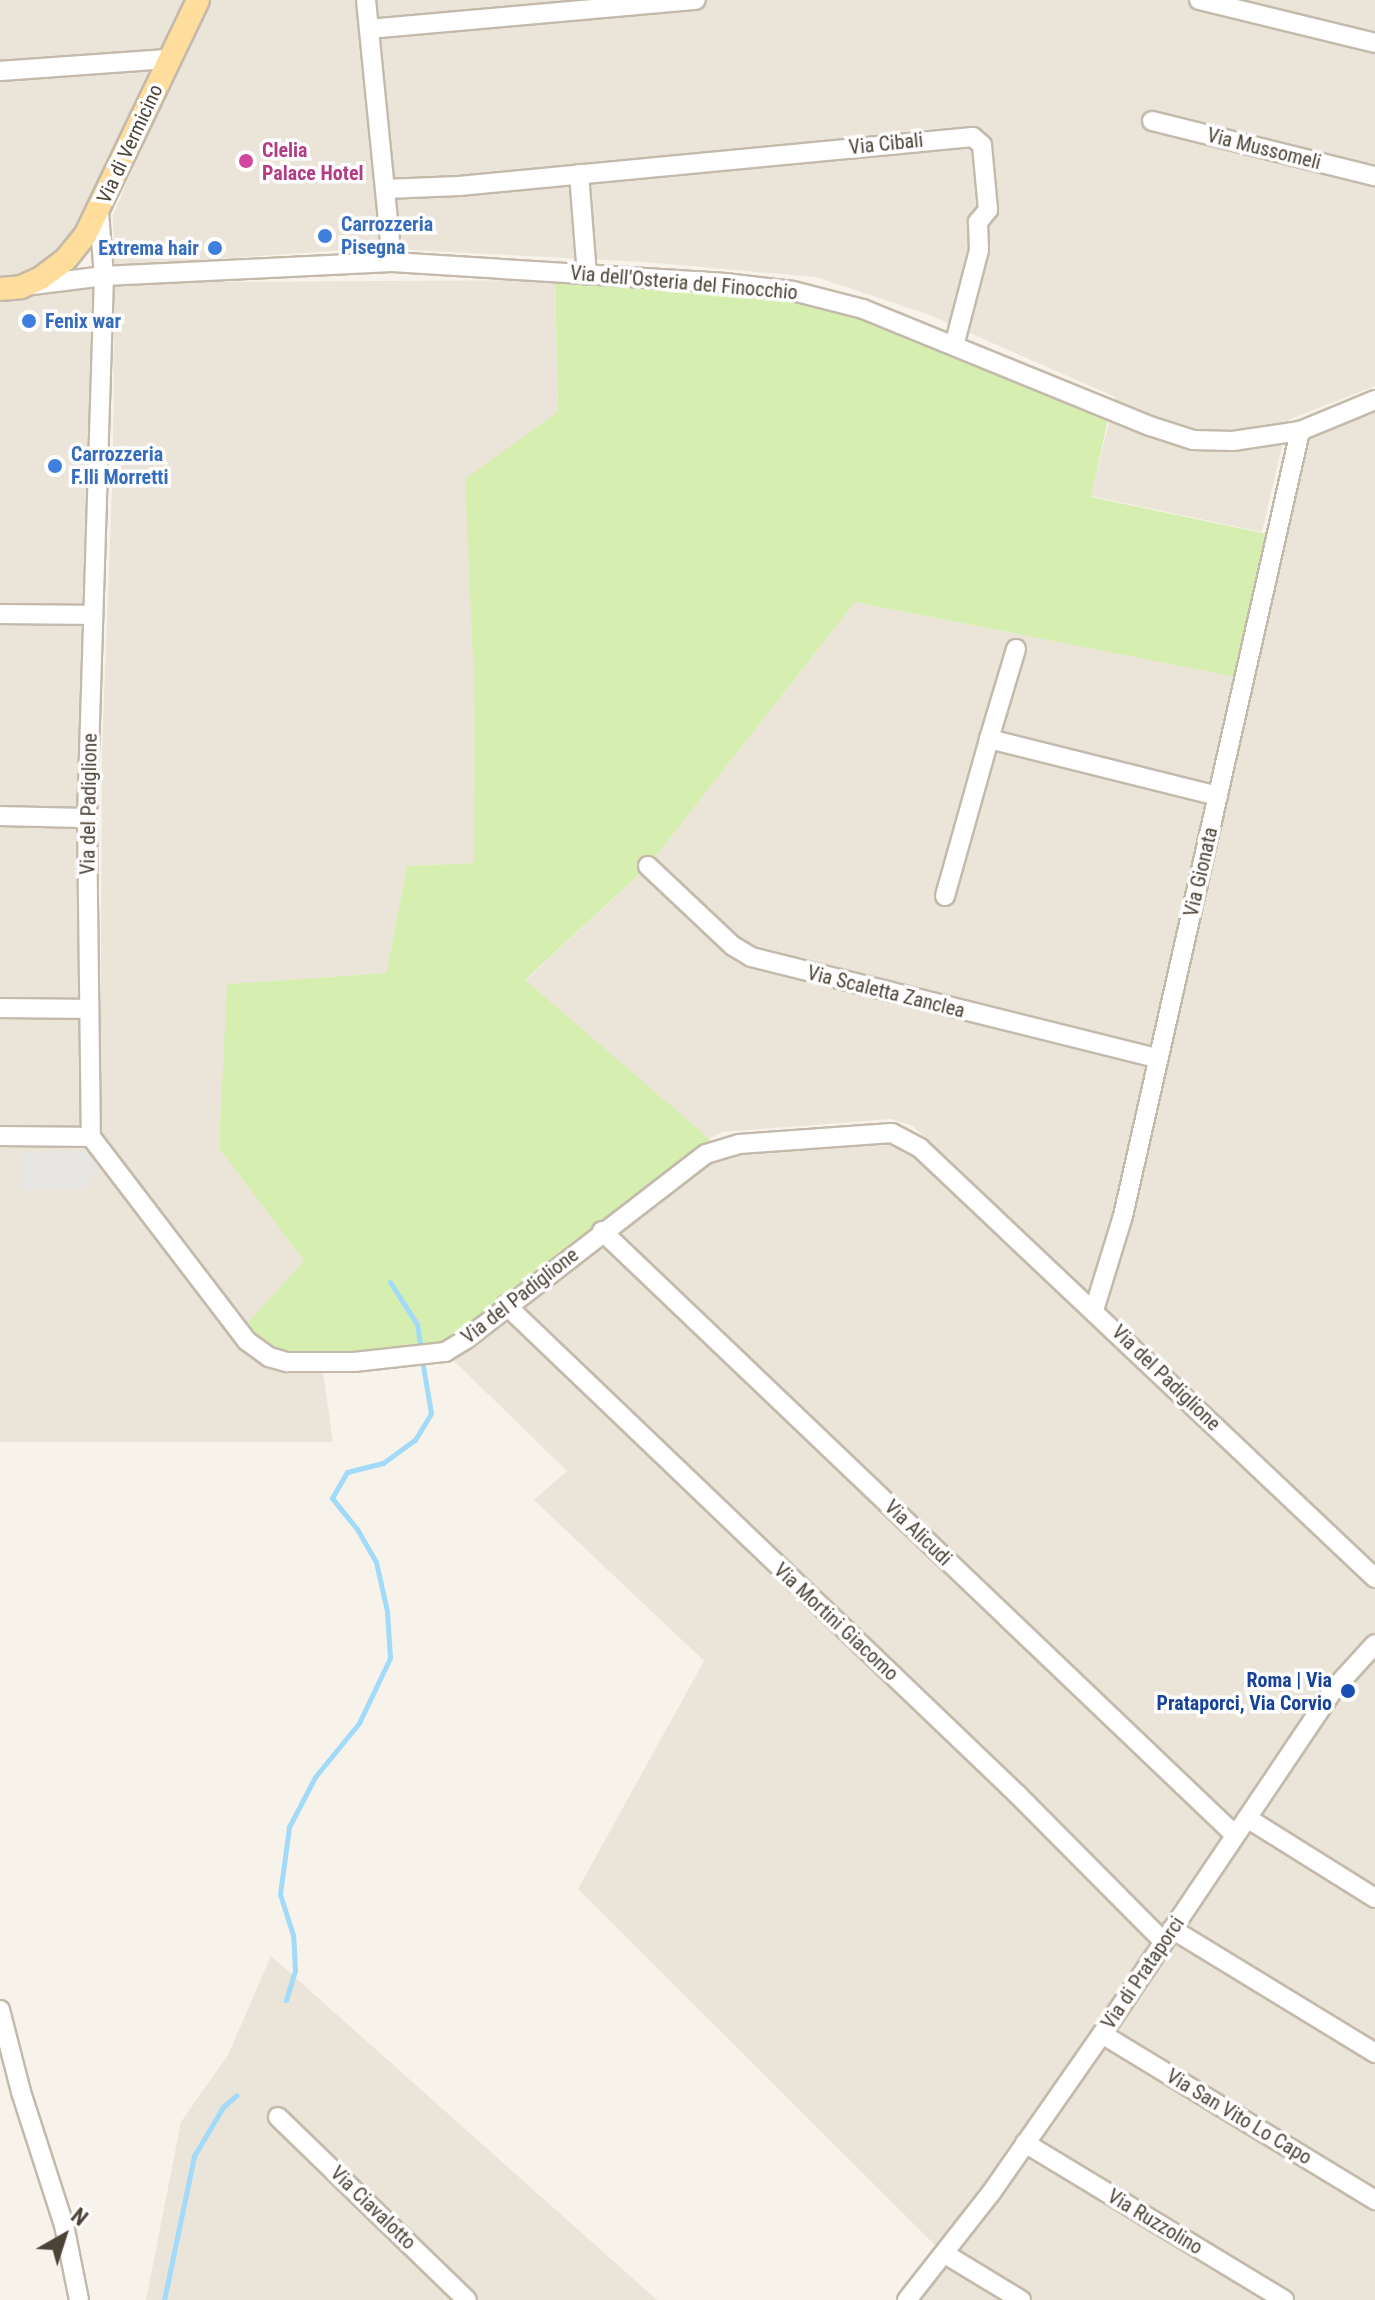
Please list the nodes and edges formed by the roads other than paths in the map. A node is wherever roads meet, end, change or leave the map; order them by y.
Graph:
1 (198, 0) edge
2 (366, 0) edge
3 (696, 0) edge
4 (1199, 0) edge
5 (369, 29) junction
6 (1375, 43) edge
7 (169, 59) junction
8 (0, 71) edge
9 (1152, 121) dead end
10 (579, 174) junction
11 (1375, 176) edge
12 (385, 189) junction
13 (99, 213) junction
14 (71, 253) junction
15 (392, 262) junction
16 (587, 275) junction
17 (104, 276) junction
18 (11, 288) edge
19 (954, 346) junction
20 (1375, 400) edge
21 (1300, 431) junction
22 (0, 614) edge
23 (92, 615) junction
24 (1016, 649) dead end
25 (989, 739) junction
26 (1218, 796) junction
27 (0, 816) edge
28 (87, 818) junction
29 (648, 866) dead end
30 (945, 896) dead end
31 (0, 1008) edge
32 (89, 1009) junction
33 (1156, 1058) junction
34 (0, 1136) edge
35 (91, 1137) junction
36 (602, 1231) junction
37 (506, 1305) junction
38 (1094, 1310) junction
39 (1375, 1578) edge
40 (1375, 1644) edge
41 (1247, 1818) junction
42 (1235, 1835) junction
43 (1375, 1898) edge
44 (1168, 1935) junction
45 (0, 2010) edge
46 (1102, 2034) junction
47 (1375, 2053) edge
48 (278, 2117) dead end
49 (1025, 2143) junction
50 (1375, 2200) edge
51 (945, 2254) junction
52 (79, 2300) edge
53 (467, 2300) edge
54 (907, 2300) edge
55 (1021, 2300) edge
56 (1284, 2300) edge

1 - 7 main road, Via di Vermicino
2 - 5 street
3 - 5 street
4 - 6 street
5 - 12 street
7 - 8 street
7 - 13 main road, Via di Vermicino
9 - 11 street, Via Mussomeli
10 - 12 street, Via Cibali
10 - 16 street
10 - 19 street, Via Cibali
12 - 15 street
13 - 14 main road, Via di Vermicino
13 - 17 street, Via del Padiglione
14 - 17 street
14 - 18 main road, Via di Vermicino
15 - 16 street, Via dell'Osteria del Finocchio
15 - 17 street, Via dell'Osteria del Finocchio
16 - 19 street, Via dell'Osteria del Finocchio
17 - 18 street, Via dell'Osteria del Finocchio
17 - 23 street, Via del Padiglione
19 - 21 street, Via dell'Osteria del Finocchio
20 - 21 street, Via dell'Osteria del Finocchio
21 - 26 street, Via Gionata
22 - 23 street
23 - 28 street, Via del Padiglione
24 - 25 street
25 - 26 street
25 - 30 street
26 - 33 street, Via Gionata
27 - 28 street
28 - 32 street, Via del Padiglione
29 - 33 street, Via Scaletta Zanclea
31 - 32 street
32 - 35 street, Via del Padiglione
33 - 38 street, Via Gionata
34 - 35 street
35 - 37 street, Via del Padiglione
36 - 37 street, Via del Padiglione
36 - 38 street, Via del Padiglione
36 - 42 street, Via Alicudi
37 - 44 street, Via Mortini Giacomo
38 - 39 street, Via del Padiglione
40 - 41 street, Via di Prataporci
41 - 42 street, Via di Prataporci
41 - 43 street
42 - 44 street, Via di Prataporci
44 - 46 street, Via di Prataporci
44 - 47 street, Via Mortini Giacomo
45 - 52 street
46 - 49 street, Via di Prataporci
46 - 50 street, Via San Vito Lo Capo
48 - 53 street, Via Ciavalotto
49 - 51 street, Via di Prataporci
49 - 56 street, Via Ruzzolino
51 - 54 street, Via di Prataporci
51 - 55 street

